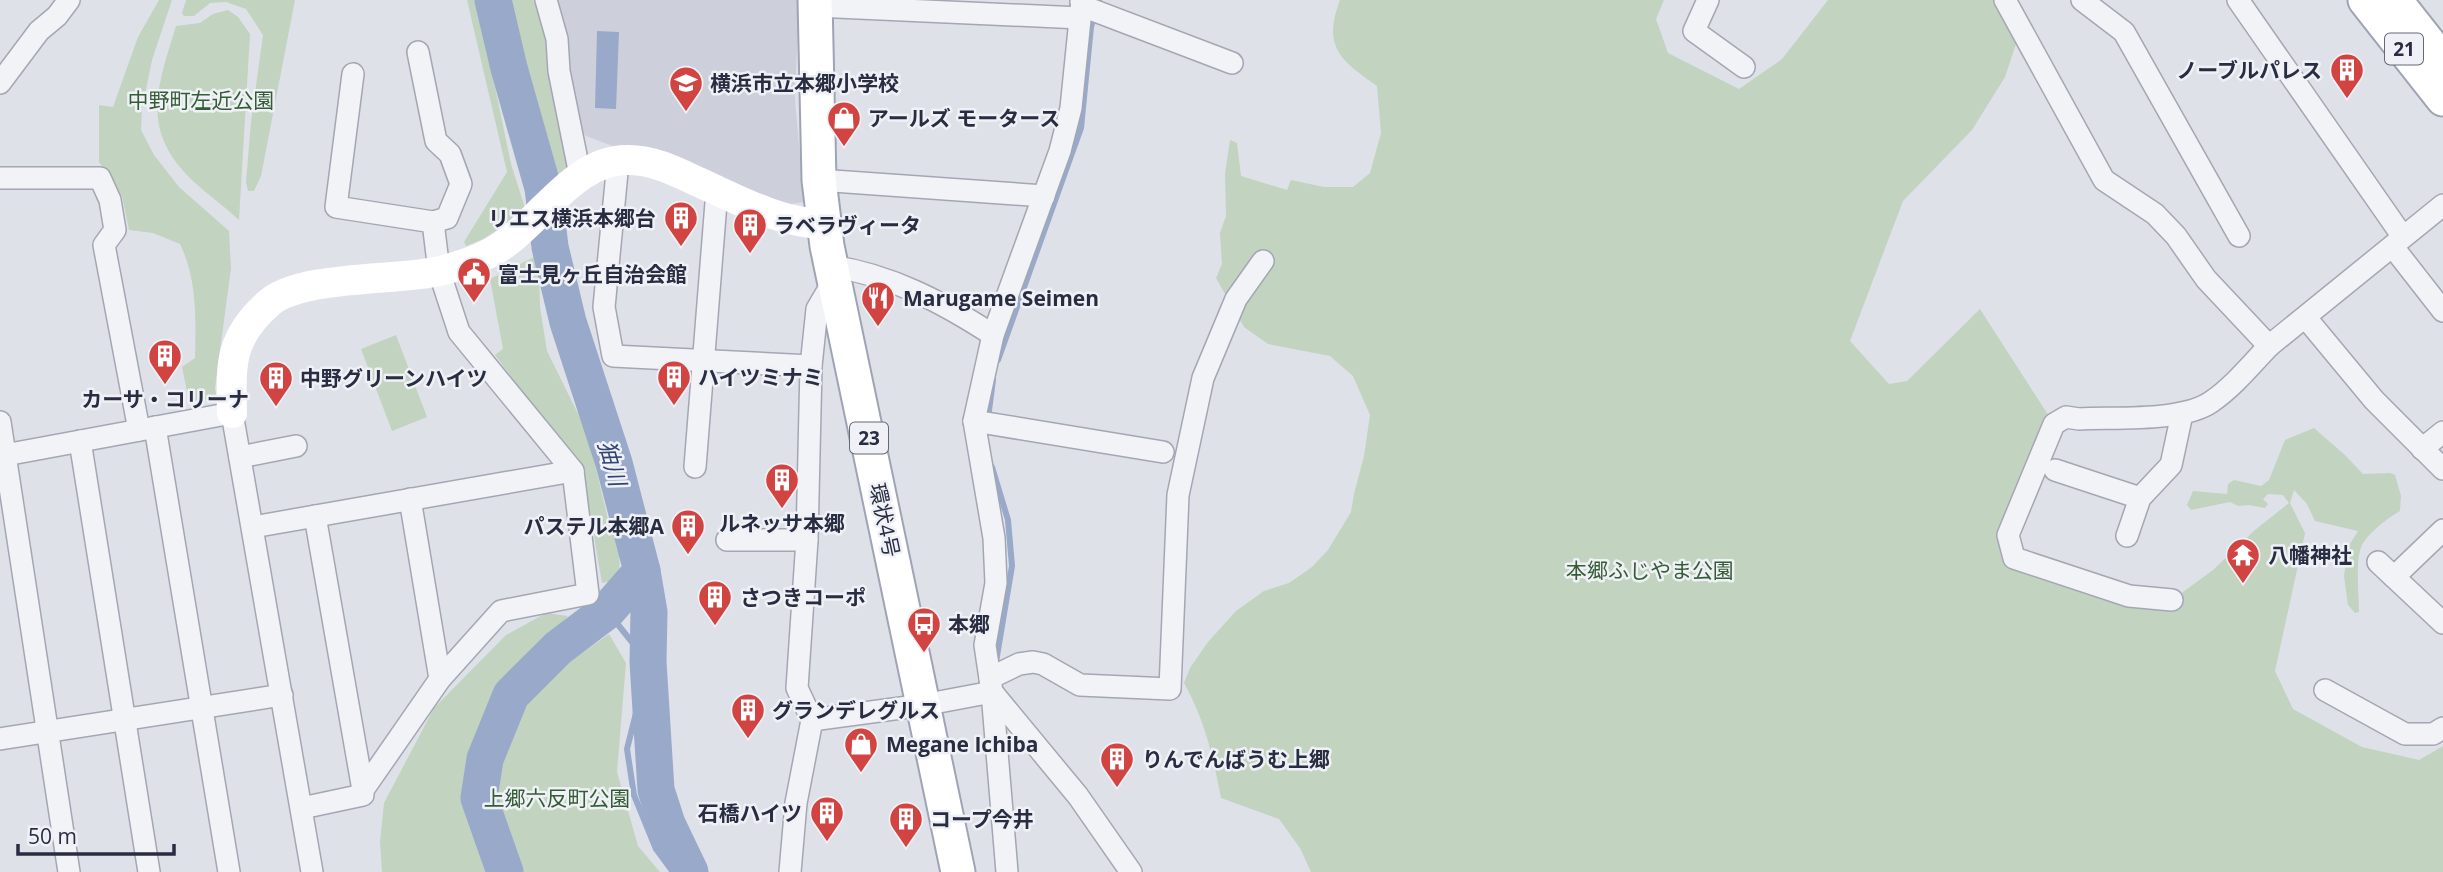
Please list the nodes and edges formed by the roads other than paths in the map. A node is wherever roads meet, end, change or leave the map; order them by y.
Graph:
1 (69, 0) edge
2 (546, 0) edge
3 (1708, 0) edge
4 (2005, 0) edge
5 (2082, 0) edge
6 (2238, 0) edge
7 (2365, 0) edge
8 (2395, 0) edge
9 (815, 3) edge
10 (1083, 7) edge
11 (418, 52) dead end
12 (2443, 61) edge
13 (1232, 63) dead end
14 (1744, 67) dead end
15 (353, 74) dead end
16 (0, 83) edge
17 (2443, 99) edge
18 (618, 162) junction
19 (580, 176) junction
20 (0, 178) edge
21 (819, 180) junction
22 (717, 190) junction
23 (1044, 197) junction
24 (2443, 205) edge
25 (433, 222) junction
26 (824, 225) junction
27 (2239, 236) dead end
28 (2398, 242) junction
29 (1263, 261) dead end
30 (439, 271) junction
31 (832, 273) junction
32 (2443, 311) edge
33 (2306, 318) junction
34 (993, 335) junction
35 (2269, 346) junction
36 (703, 362) junction
37 (811, 366) junction
38 (232, 413) junction
39 (2182, 414) junction
40 (975, 421) junction
41 (0, 422) edge
42 (147, 429) junction
43 (2443, 432) edge
44 (79, 441) junction
45 (296, 446) dead end
46 (2422, 449) junction
47 (1163, 452) dead end
48 (3, 455) edge
49 (240, 457) junction
50 (695, 467) dead end
51 (2443, 469) edge
52 (2055, 470) dead end
53 (573, 471) junction
54 (2140, 498) junction
55 (410, 499) junction
56 (315, 516) junction
57 (253, 527) junction
58 (2443, 530) edge
59 (2127, 536) dead end
60 (727, 540) dead end
61 (807, 540) junction
62 (2378, 562) dead end
63 (2394, 577) junction
64 (2172, 600) dead end
65 (2443, 623) edge
66 (440, 679) junction
67 (992, 682) junction
68 (2325, 690) dead end
69 (282, 695) junction
70 (923, 705) junction
71 (202, 708) junction
72 (125, 720) junction
73 (812, 720) junction
74 (2443, 728) edge
75 (49, 732) junction
76 (0, 739) edge
77 (363, 790) junction
78 (302, 808) junction
79 (69, 872) edge
80 (149, 872) edge
81 (229, 872) edge
82 (312, 872) edge
83 (790, 872) edge
84 (958, 872) edge
85 (1007, 872) edge
86 (1131, 872) edge

1 - 16 street
2 - 19 street
3 - 14 street
4 - 35 street
5 - 27 street
6 - 28 street
7 - 17 main road, 21
8 - 12 main road, 21
9 - 10 street
9 - 21 main road, 環状4号 / 23
10 - 13 street
10 - 23 street
11 - 25 street
15 - 25 street
18 - 19 street
18 - 22 street
18 - 36 street
19 - 30 street
20 - 42 street
21 - 23 street
21 - 26 main road, 環状4号 / 23
22 - 26 street
22 - 36 street
23 - 34 street
24 - 28 street
25 - 30 street
26 - 31 main road, 環状4号 / 23
28 - 32 street
28 - 33 street
29 - 67 street
30 - 38 street
30 - 53 street
31 - 34 street
31 - 37 street
31 - 70 main road, 環状4号 / 23
33 - 35 street
33 - 46 street
34 - 40 street
35 - 39 street
36 - 37 street
36 - 50 street
37 - 61 street
38 - 42 street
38 - 49 street
39 - 54 street
39 - 64 street
40 - 47 street
40 - 67 street
41 - 48 street
42 - 44 street
42 - 71 street
43 - 46 street
44 - 48 street
44 - 72 street
45 - 49 street
46 - 51 street
48 - 75 street
49 - 57 street
52 - 54 street
53 - 55 street
53 - 66 street
54 - 59 street
55 - 56 street
55 - 66 street
56 - 57 street
56 - 77 street
57 - 69 street
58 - 63 street
60 - 61 street
61 - 73 street
62 - 63 street
63 - 65 street
66 - 77 street
67 - 70 street
67 - 85 street
67 - 86 street
68 - 74 street
69 - 71 street
69 - 78 street
70 - 73 street
70 - 84 main road, 環状4号 / 23
71 - 72 street
71 - 81 street
72 - 75 street
72 - 80 street
73 - 83 street
75 - 76 street
75 - 79 street
77 - 78 street
78 - 82 street

